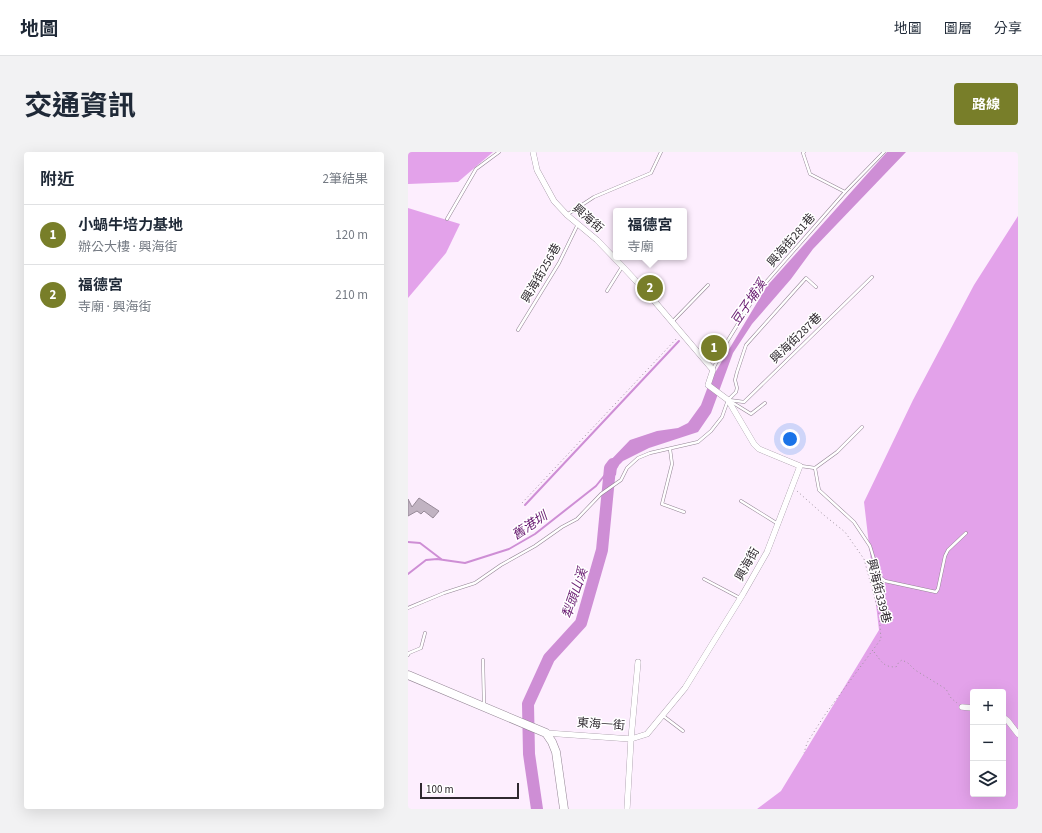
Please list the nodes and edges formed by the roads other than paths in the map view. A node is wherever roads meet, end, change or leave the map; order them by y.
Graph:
1 (499, 152) edge
2 (533, 152) edge
3 (660, 152) edge
4 (804, 152) edge
5 (884, 152) edge
6 (845, 192) junction
7 (567, 215) junction
8 (448, 219) dead end
9 (579, 224) junction
10 (613, 257) edge
11 (616, 260) edge
12 (622, 267) junction
13 (872, 277) dead end
14 (708, 285) dead end
15 (816, 287) dead end
16 (607, 291) dead end
17 (672, 323) junction
18 (518, 330) dead end
19 (713, 370) junction
20 (728, 400) junction
21 (765, 403) dead end
22 (862, 427) dead end
23 (670, 449) junction
24 (800, 466) junction
25 (815, 468) junction
26 (741, 500) dead end
27 (684, 512) dead end
28 (778, 524) junction
29 (966, 533) dead end
30 (704, 579) dead end
31 (740, 598) junction
32 (408, 608) edge
33 (425, 633) dead end
34 (408, 655) edge
35 (483, 660) dead end
36 (638, 662) dead end
37 (408, 675) edge
38 (485, 707) junction
39 (962, 707) road end
40 (970, 708) edge
41 (662, 715) junction
42 (1006, 720) edge
43 (683, 731) dead end
44 (546, 732) junction
45 (1018, 734) edge
46 (631, 739) junction
47 (564, 809) edge
48 (627, 809) edge

1 - 8 lane
2 - 7 street, 興海街
3 - 7 lane
4 - 6 lane
5 - 6 lane, 興海街281巷
6 - 19 lane, 興海街281巷
7 - 9 street, 興海街
9 - 10 street, 興海街
9 - 18 lane, 興海街256巷
11 - 12 street, 興海街
12 - 16 lane
12 - 17 street, 興海街
13 - 20 lane, 興海街287巷
14 - 17 lane
15 - 20 lane
17 - 19 street, 興海街
19 - 20 street
20 - 21 lane
20 - 23 lane
20 - 24 street
22 - 25 lane
23 - 27 lane
23 - 32 lane
24 - 25 lane
24 - 28 street, 興海街
25 - 29 lane
26 - 28 lane
28 - 31 street, 興海街
30 - 31 lane
31 - 41 street, 興海街
33 - 34 lane
35 - 38 lane
36 - 46 street
37 - 38 street
38 - 44 street
39 - 40 street
41 - 43 lane
41 - 46 street, 興海街
42 - 45 street
44 - 46 street, 東海一街
44 - 47 street
46 - 48 street, 東海一街

